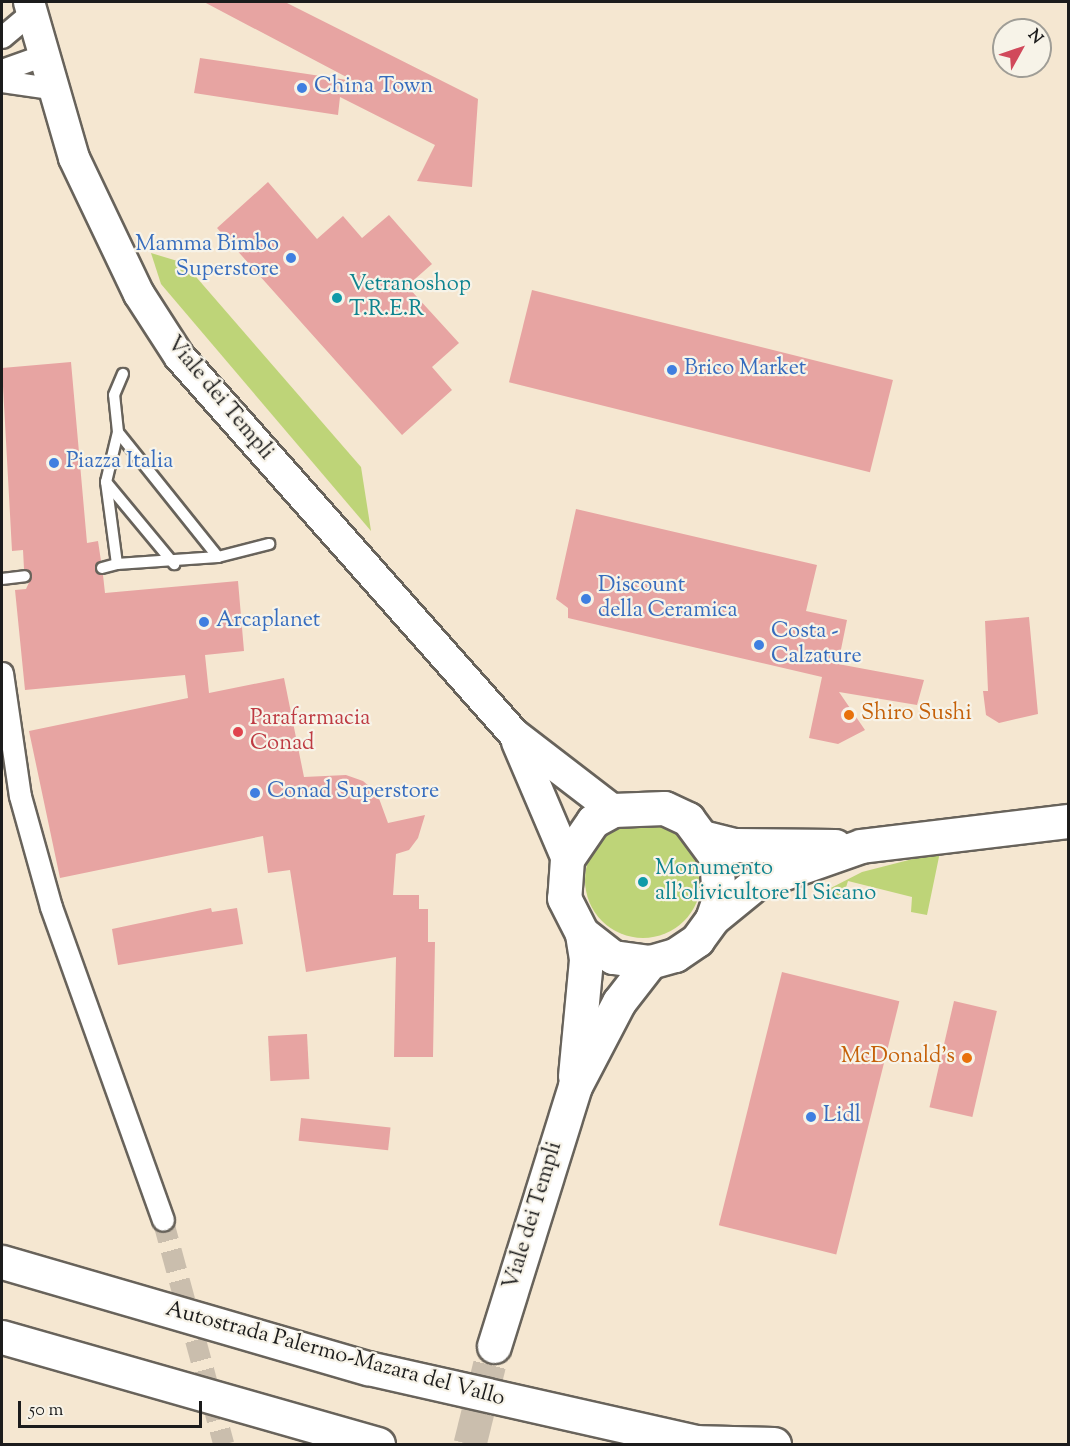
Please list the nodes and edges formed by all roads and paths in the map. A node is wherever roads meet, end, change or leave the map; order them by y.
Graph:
1 (30, 8) edge
2 (2, 37) edge
3 (41, 56) junction
4 (2, 70) edge
5 (2, 81) edge
6 (50, 88) junction
7 (123, 374) dead end
8 (118, 432) junction
9 (106, 482) junction
10 (269, 544) dead end
11 (218, 557) junction
12 (117, 564) junction
13 (174, 564) junction
14 (102, 568) dead end
15 (25, 576) dead end
16 (2, 579) edge
17 (2, 673) edge
18 (514, 734) junction
19 (613, 810) junction
20 (1068, 821) edge
21 (706, 838) junction
22 (861, 846) junction
23 (567, 860) junction
24 (712, 919) junction
25 (582, 933) junction
26 (650, 962) junction
27 (574, 1086) junction
28 (163, 1220) tunnel mouth
29 (2, 1262) edge
30 (2, 1337) edge
31 (494, 1346) tunnel mouth
32 (698, 1443) edge
33 (378, 1444) edge
34 (774, 1444) edge

1 - 2 street
1 - 3 main road, Viale dei Templi
3 - 4 street
3 - 6 main road, Viale dei Templi
5 - 6 street
6 - 18 main road, Viale dei Templi
7 - 8 lane
8 - 9 lane
8 - 11 lane
9 - 12 lane
9 - 13 lane
10 - 11 lane
11 - 13 lane
12 - 13 lane
12 - 14 lane
15 - 16 lane
17 - 28 street
18 - 19 main road
18 - 23 main road
19 - 21 main road
19 - 23 main road
20 - 22 main road
21 - 22 main road
21 - 24 main road
22 - 24 main road
23 - 25 main road
24 - 26 main road
25 - 26 main road
25 - 27 main road
26 - 27 main road
27 - 31 main road, Viale dei Templi
29 - 32 main road, Autostrada Palermo-Mazara del Vallo
30 - 33 main road
32 - 34 main road, Autostrada Palermo-Mazara del Vallo

